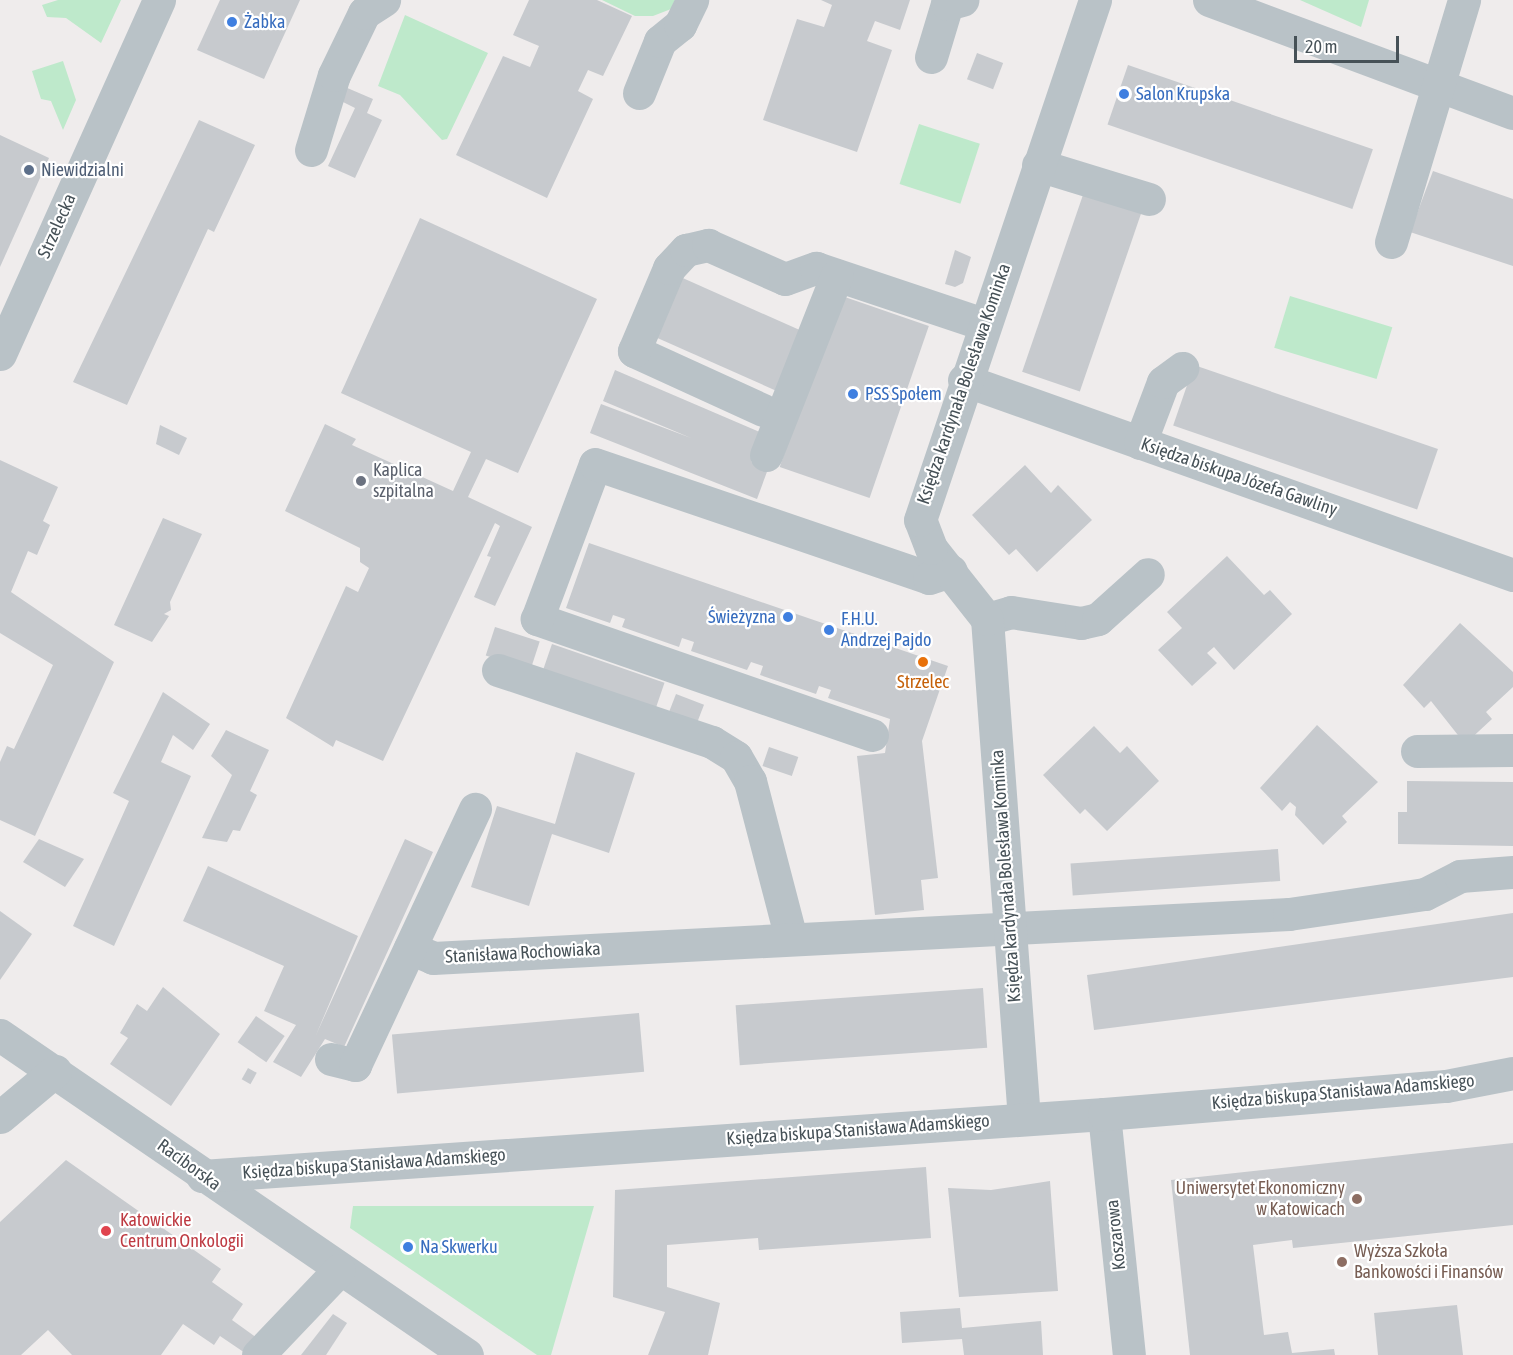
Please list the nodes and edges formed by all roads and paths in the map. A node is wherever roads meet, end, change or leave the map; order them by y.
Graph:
1 (159, 0) edge
2 (384, 0) edge
3 (692, 0) edge
4 (962, 0) edge
5 (1095, 0) edge
6 (1209, 0) edge
7 (1464, 0) edge
8 (931, 57) dead end
9 (1435, 85) junction
10 (639, 93) dead end
11 (1513, 113) edge
12 (311, 150) dead end
13 (1038, 165) junction
14 (1149, 199) dead end
15 (1391, 242) dead end
16 (837, 275) junction
17 (983, 324) junction
18 (0, 354) edge
19 (1182, 368) dead end
20 (964, 380) junction
21 (763, 410) dead end
22 (1140, 442) junction
23 (766, 455) dead end
24 (951, 571) junction
25 (1148, 574) dead end
26 (1513, 574) edge
27 (987, 619) junction
28 (498, 670) dead end
29 (873, 735) dead end
30 (1513, 750) edge
31 (1417, 751) dead end
32 (475, 809) dead end
33 (1513, 872) edge
34 (1010, 928) junction
35 (791, 939) junction
36 (410, 948) junction
37 (0, 1035) edge
38 (331, 1059) dead end
39 (55, 1071) junction
40 (1513, 1073) edge
41 (1104, 1114) junction
42 (0, 1117) edge
43 (1024, 1119) junction
44 (202, 1176) junction
45 (339, 1270) junction
46 (258, 1355) edge
47 (467, 1355) edge
48 (1129, 1355) edge

1 - 18 street, Strzelecka
2 - 12 street
3 - 10 street
4 - 8 street
5 - 13 street, Księdza kardynała Bolesława Kominka
6 - 9 street
7 - 9 street
9 - 11 street
9 - 15 street
13 - 14 street
13 - 17 street, Księdza kardynała Bolesława Kominka
16 - 17 street
16 - 21 street
16 - 23 street
17 - 20 street, Księdza kardynała Bolesława Kominka
19 - 22 street
20 - 22 street, Księdza biskupa Józefa Gawliny
20 - 24 street, Księdza kardynała Bolesława Kominka
22 - 26 street, Księdza biskupa Józefa Gawliny
24 - 27 street, Księdza kardynała Bolesława Kominka
24 - 29 street
25 - 27 street
27 - 34 street, Księdza kardynała Bolesława Kominka
28 - 35 street
30 - 31 street
32 - 36 street
33 - 34 street, Stanisława Rochowiaka
34 - 35 street, Stanisława Rochowiaka
34 - 43 street, Księdza kardynała Bolesława Kominka
35 - 36 street, Stanisława Rochowiaka
36 - 38 street
37 - 39 street, Raciborska
39 - 42 street
39 - 44 street, Raciborska
40 - 41 street, Księdza biskupa Stanisława Adamskiego
41 - 43 street, Księdza biskupa Stanisława Adamskiego
41 - 48 street, Koszarowa
43 - 44 street, Księdza biskupa Stanisława Adamskiego
44 - 45 street, Raciborska
45 - 46 street
45 - 47 street, Raciborska

